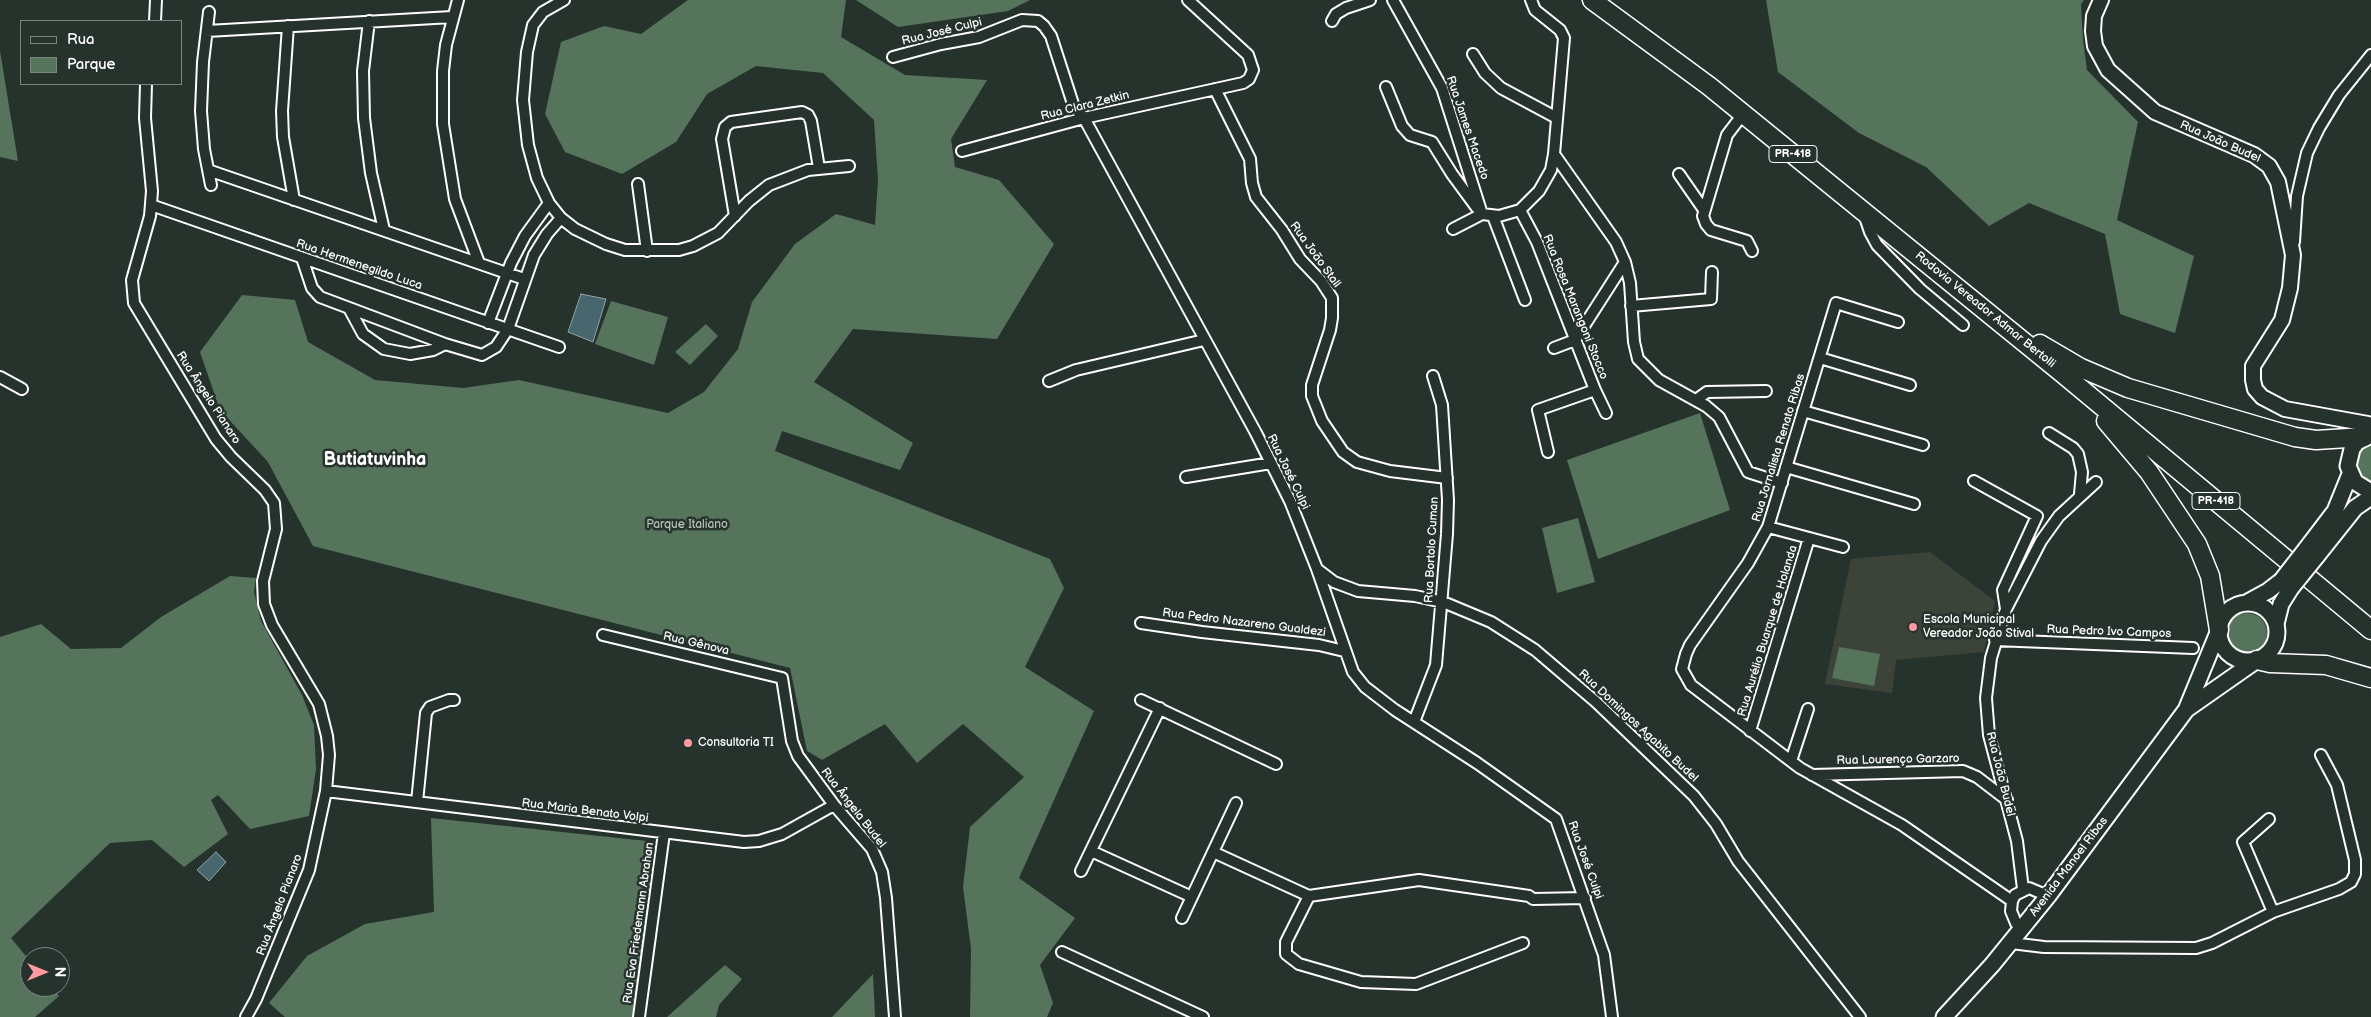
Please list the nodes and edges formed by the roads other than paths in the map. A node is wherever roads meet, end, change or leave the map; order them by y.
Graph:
1 (156, 0) edge
2 (458, 0) edge
3 (564, 0) edge
4 (1188, 0) edge
5 (1370, 0) edge
6 (1393, 0) edge
7 (1531, 0) edge
8 (1592, 0) edge
9 (2101, 0) edge
10 (550, 3) edge
11 (209, 12) dead end
12 (452, 17) junction
13 (155, 20) edge
14 (369, 21) junction
15 (1332, 21) dead end
16 (288, 26) junction
17 (207, 31) junction
18 (1473, 54) dead end
19 (2371, 55) edge
20 (893, 57) dead end
21 (146, 85) edge
22 (1386, 87) dead end
23 (1215, 89) junction
24 (1743, 114) junction
25 (1084, 118) junction
26 (1557, 118) junction
27 (962, 152) dead end
28 (1554, 154) junction
29 (849, 166) dead end
30 (819, 168) junction
31 (208, 170) junction
32 (1679, 174) dead end
33 (638, 184) dead end
34 (211, 185) dead end
35 (294, 200) junction
36 (549, 203) junction
37 (151, 206) junction
38 (1520, 210) junction
39 (1704, 210) junction
40 (1863, 210) junction
41 (1482, 214) junction
42 (735, 216) junction
43 (1493, 216) junction
44 (561, 218) junction
45 (1452, 229) dead end
46 (384, 230) junction
47 (1752, 251) dead end
48 (647, 252) junction
49 (2293, 255) junction
50 (302, 258) junction
51 (1625, 262) junction
52 (479, 264) junction
53 (1712, 272) dead end
54 (506, 273) junction
55 (524, 279) junction
56 (1525, 300) dead end
57 (1631, 306) junction
58 (350, 310) junction
59 (1990, 315) junction
60 (1898, 322) dead end
61 (488, 323) junction
62 (1963, 325) dead end
63 (508, 329) junction
64 (1204, 340) junction
65 (1575, 340) junction
66 (445, 344) junction
67 (559, 347) dead end
68 (1554, 348) dead end
69 (1820, 358) junction
70 (2062, 373) junction
71 (1433, 376) dead end
72 (0, 377) edge
73 (1049, 381) dead end
74 (1910, 385) dead end
75 (22, 390) dead end
76 (1595, 390) junction
77 (1766, 391) dead end
78 (1696, 400) junction
79 (1803, 411) junction
80 (1606, 414) dead end
81 (2049, 433) dead end
82 (2369, 433) edge
83 (1922, 445) dead end
84 (1548, 452) dead end
85 (1271, 463) junction
86 (1786, 467) junction
87 (2350, 474) junction
88 (1186, 477) dead end
89 (1447, 478) junction
90 (1974, 481) dead end
91 (1782, 482) junction
92 (2096, 482) dead end
93 (2371, 492) edge
94 (2080, 494) junction
95 (2371, 497) edge
96 (1914, 504) dead end
97 (2336, 521) junction
98 (1768, 526) junction
99 (1809, 538) junction
100 (1843, 547) dead end
101 (1317, 569) junction
102 (2286, 584) junction
103 (1443, 602) junction
104 (2246, 603) junction
105 (2006, 609) junction
106 (1141, 622) dead end
107 (2276, 624) junction
108 (2220, 630) junction
109 (2371, 630) edge
110 (603, 636) dead end
111 (1995, 640) junction
112 (2193, 648) dead end
113 (1344, 650) junction
114 (2257, 660) junction
115 (782, 678) joint
116 (2371, 678) edge
117 (454, 700) dead end
118 (1141, 700) dead end
119 (1160, 708) junction
120 (1808, 709) dead end
121 (2186, 710) junction
122 (1414, 722) junction
123 (1750, 731) junction
124 (2320, 755) dead end
125 (1791, 762) junction
126 (1276, 764) dead end
127 (1811, 775) junction
128 (326, 791) junction
129 (2007, 800) junction
130 (417, 802) junction
131 (1236, 803) dead end
132 (834, 805) junction
133 (2269, 819) dead end
134 (664, 833) junction
135 (1091, 851) junction
136 (1213, 852) junction
137 (1081, 871) dead end
138 (2023, 889) junction
139 (1585, 895) junction
140 (1309, 896) junction
141 (2048, 896) junction
142 (1192, 897) junction
143 (2012, 900) junction
144 (2273, 912) junction
145 (1182, 918) dead end
146 (2021, 930) junction
147 (1523, 943) dead end
148 (2010, 943) junction
149 (1062, 952) dead end
150 (246, 1017) edge
151 (639, 1017) edge
152 (895, 1017) edge
153 (1203, 1017) edge
154 (1612, 1017) edge
155 (1860, 1017) edge
156 (1944, 1017) edge

1 - 13 street
2 - 12 street
3 - 10 street
4 - 23 street, Rua Clara Zetkin
5 - 15 street
6 - 41 street, Rua James Macedo
7 - 26 street
8 - 24 highway, Rodovia Vereador Admar Bertolli / PR-418
9 - 49 street, Rua João Budel
10 - 36 street
11 - 17 street
12 - 14 street
12 - 52 street
14 - 16 street
14 - 46 street
16 - 17 street
16 - 35 street
17 - 31 street
18 - 26 street
19 - 49 street
20 - 25 street, Rua José Culpi
21 - 37 street, Rua Ângelo Pianaro
22 - 41 street
23 - 25 street, Rua Clara Zetkin
23 - 89 street, Rua João Stall
24 - 39 street
24 - 40 highway, Rodovia Vereador Admar Bertolli / PR-418
25 - 27 street, Rua Clara Zetkin
25 - 64 street, Rua José Culpi
26 - 28 street
28 - 38 street
28 - 51 street
29 - 30 street
30 - 42 street
30 - 42 street
31 - 34 street
31 - 35 street
32 - 39 street
33 - 48 street
35 - 46 street
36 - 44 street
36 - 54 street
37 - 50 street, Rua Hermenegildo Luca
37 - 128 street, Rua Ângelo Pianaro
38 - 43 street
38 - 65 street, Rua Rosa Marangoni Stocco
39 - 47 street
40 - 59 highway, Rodovia Vereador Admar Bertolli / PR-418
40 - 62 street
41 - 43 street
41 - 45 street
42 - 48 street
43 - 56 street
44 - 48 street
44 - 55 street
46 - 52 street
49 - 82 street, Rua João Budel
50 - 58 street
50 - 61 street, Rua Hermenegildo Luca
51 - 57 street
51 - 65 street
52 - 54 street
53 - 57 street
54 - 55 street
54 - 61 street
55 - 63 street
57 - 78 street
58 - 66 street
58 - 66 street
59 - 70 highway, Rodovia Vereador Admar Bertolli / PR-418
59 - 82 highway
60 - 69 street, Rua Jornalista Renato Ribas
61 - 63 street, Rua Hermenegildo Luca
63 - 66 street
63 - 67 street, Rua Hermenegildo Luca
64 - 73 street
64 - 85 street, Rua José Culpi
65 - 68 street
65 - 76 street, Rua Rosa Marangoni Stocco
69 - 74 street
69 - 79 street, Rua Jornalista Renato Ribas
70 - 108 highway
70 - 109 highway, Rodovia Vereador Admar Bertolli / PR-418
71 - 89 street, Rua Bortolo Cuman
72 - 75 street
76 - 80 street, Rua Rosa Marangoni Stocco
76 - 84 street
77 - 78 street
78 - 91 street
79 - 83 street
79 - 86 street, Rua Jornalista Renato Ribas
81 - 94 street
82 - 87 main road
85 - 88 street
85 - 101 street, Rua José Culpi
86 - 91 street, Rua Jornalista Renato Ribas
86 - 96 street
87 - 93 main road
87 - 97 main road
89 - 103 street, Rua Bortolo Cuman
90 - 105 street
91 - 98 street, Rua Jornalista Renato Ribas
92 - 94 street, Rua João Budel
94 - 105 street, Rua João Budel
95 - 97 main road
97 - 102 main road, bridge
98 - 99 street
98 - 123 street, Rua Jornalista Renato Ribas
99 - 100 street
99 - 123 street, Rua Aurélio Buarque de Holanda
101 - 103 street, Rua Domingos Agabito Budel
101 - 113 street, Rua José Culpi
102 - 104 main road
102 - 107 main road
103 - 122 street, Rua Bortolo Cuman
103 - 155 street, Rua Domingos Agabito Budel
104 - 107 main road
104 - 108 main road
105 - 111 street, Rua João Budel
106 - 113 street, Rua Pedro Nazareno Gualdezi
107 - 114 main road
108 - 114 main road
108 - 121 main road, Avenida Manoel Ribas
110 - 115 street, Rua Gênova
111 - 112 street, Rua Pedro Ivo Campos
111 - 129 street, Rua João Budel
113 - 122 street, Rua José Culpi
114 - 116 highway
114 - 121 main road, Avenida Manoel Ribas
115 - 132 street, Rua Ângela Budel
117 - 130 street
118 - 119 street
119 - 126 street
119 - 135 street
120 - 125 street
121 - 141 main road, Avenida Manoel Ribas
122 - 139 street, Rua José Culpi
123 - 125 street
124 - 144 street
125 - 127 street
127 - 129 street, Rua Lourenço Garzaro
127 - 143 street
128 - 130 street, Rua Maria Benato Volpi
128 - 150 street, Rua Ângelo Pianaro
129 - 138 street, Rua João Budel
130 - 134 street, Rua Maria Benato Volpi
131 - 136 street
132 - 134 street, Rua Maria Benato Volpi
132 - 152 street, Rua Ângela Budel
133 - 144 street
134 - 151 street, Rua Eva Friedemann Abrahan
135 - 137 street
135 - 142 street
136 - 140 street
136 - 142 street
138 - 141 street
138 - 143 street
139 - 140 street
139 - 154 street, Rua José Culpi
140 - 147 street
141 - 146 main road, Avenida Manoel Ribas
142 - 145 street
143 - 146 street
144 - 148 street
146 - 148 main road, Avenida Manoel Ribas
148 - 156 main road, Avenida Manoel Ribas
149 - 153 street

